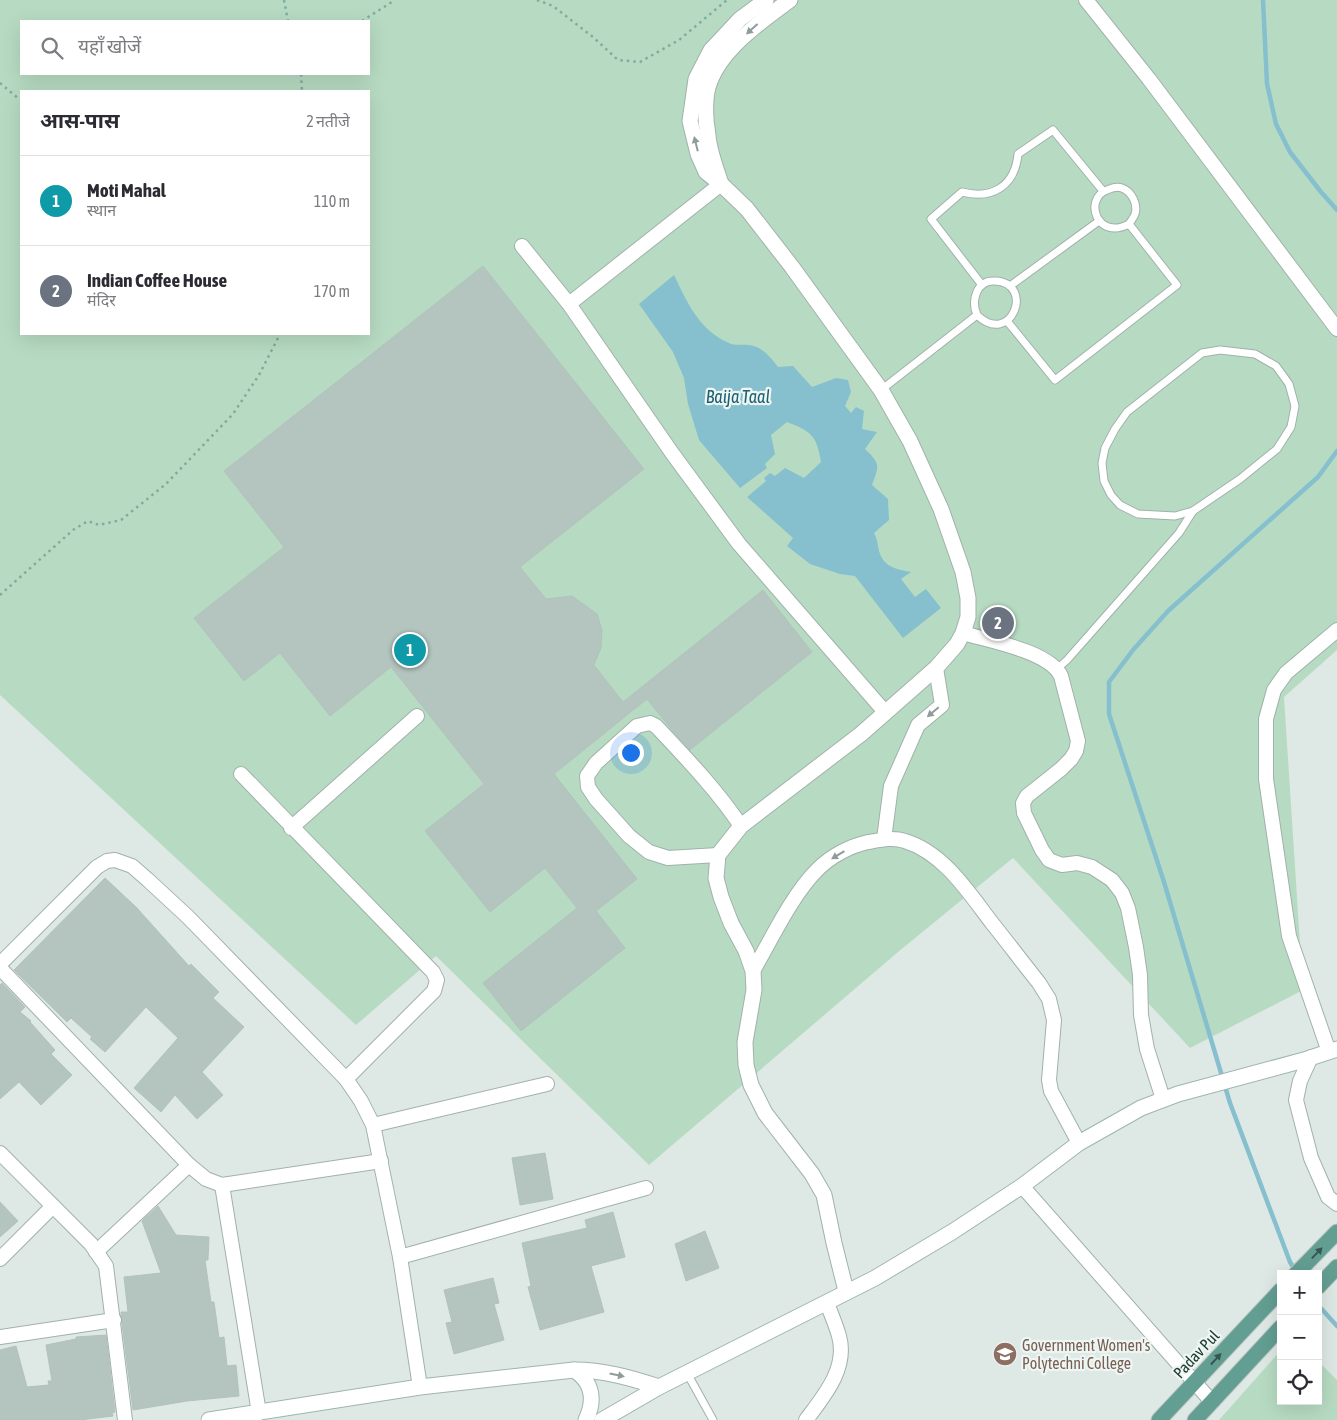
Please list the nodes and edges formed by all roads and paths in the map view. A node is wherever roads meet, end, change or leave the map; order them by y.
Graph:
1 (284, 0) edge
2 (395, 0) edge
3 (537, 0) edge
4 (727, 0) edge
5 (766, 0) edge
6 (790, 0) edge
7 (1086, 0) edge
8 (288, 20) edge
9 (364, 20) edge
10 (301, 75) edge
11 (0, 83) edge
12 (302, 90) edge
13 (19, 99) dead end
14 (721, 184) junction
15 (1103, 191) junction
16 (1099, 221) junction
17 (1129, 224) junction
18 (522, 246) dead end
19 (982, 284) junction
20 (1010, 286) junction
21 (569, 304) junction
22 (977, 315) junction
23 (1008, 321) junction
24 (1337, 329) edge
25 (279, 335) edge
26 (881, 390) junction
27 (1193, 511) junction
28 (0, 596) edge
29 (1337, 630) edge
30 (963, 633) junction
31 (936, 668) junction
32 (1059, 672) junction
33 (885, 712) junction
34 (418, 716) dead end
35 (241, 774) dead end
36 (741, 826) junction
37 (291, 828) junction
38 (884, 839) junction
39 (718, 855) junction
40 (0, 964) edge
41 (0, 968) edge
42 (753, 971) junction
43 (1333, 1050) edge
44 (1307, 1059) junction
45 (346, 1079) junction
46 (547, 1084) dead end
47 (1163, 1099) junction
48 (373, 1125) junction
49 (1079, 1143) junction
50 (0, 1153) edge
51 (381, 1161) junction
52 (189, 1165) junction
53 (222, 1185) junction
54 (1022, 1186) junction
55 (646, 1188) dead end
56 (1337, 1204) edge
57 (53, 1206) junction
58 (1337, 1232) edge
59 (96, 1252) junction
60 (400, 1257) junction
61 (0, 1259) edge
62 (1337, 1267) edge
63 (1300, 1270) edge
64 (1322, 1283) edge
65 (846, 1291) junction
66 (1277, 1294) edge
67 (827, 1303) junction
68 (114, 1320) junction
69 (1277, 1331) edge
70 (0, 1336) edge
71 (574, 1370) junction
72 (687, 1372) junction
73 (1194, 1382) junction
74 (420, 1387) junction
75 (659, 1387) junction
76 (1212, 1402) junction
77 (259, 1413) junction
78 (125, 1420) edge
79 (209, 1420) edge
80 (586, 1420) edge
81 (602, 1420) edge
82 (713, 1420) edge
83 (806, 1420) edge
84 (1159, 1420) edge
85 (1195, 1420) edge

1 - 8 path
2 - 9 path
3 - 4 path
14 -> 5 street
6 -> 14 street
7 - 24 street
10 - 12 path
11 - 13 path
14 - 21 street
14 - 26 street
15 - 16 lane
15 - 17 lane
15 - 19 lane
16 - 17 lane
16 - 20 lane
17 - 23 lane
18 - 21 street
19 - 20 lane
19 - 22 lane
20 - 23 lane
21 - 33 street
22 - 23 lane
22 - 26 lane
25 - 28 path
26 - 30 street
27 - 27 lane
27 - 32 lane
29 - 43 street
30 - 31 street
30 - 32 street
31 - 33 street
31 -> 38 street
32 - 47 street
33 - 36 street
34 - 37 street
35 - 37 street
36 - 39 street
36 - 39 street
37 - 45 street
38 -> 42 street
38 - 49 street
39 - 42 street
40 - 45 street
41 - 52 street
42 - 65 street
43 - 44 street
44 - 47 street
44 - 56 street
45 - 48 street
46 - 48 street
47 - 49 street
48 - 51 street
49 - 54 street
50 - 57 street
51 - 53 street
51 - 60 street
52 - 53 street
52 - 59 street
53 - 77 street
54 - 65 street
54 - 73 street
55 - 60 street
57 - 59 street
57 - 61 street
63 -> 58 main road
59 - 68 street
60 - 74 street
62 - 64 main road
65 - 67 street
73 -> 66 main road, Padav Pul
67 - 72 street
67 - 83 street
68 - 70 street
68 - 78 street
69 - 76 main road
71 - 74 street
71 -> 75 street
71 - 80 street
72 - 75 street
72 - 82 lane
73 - 76 street
73 - 84 main road, Padav Pul
74 - 77 street
75 - 81 street
76 - 85 main road
77 - 79 street

